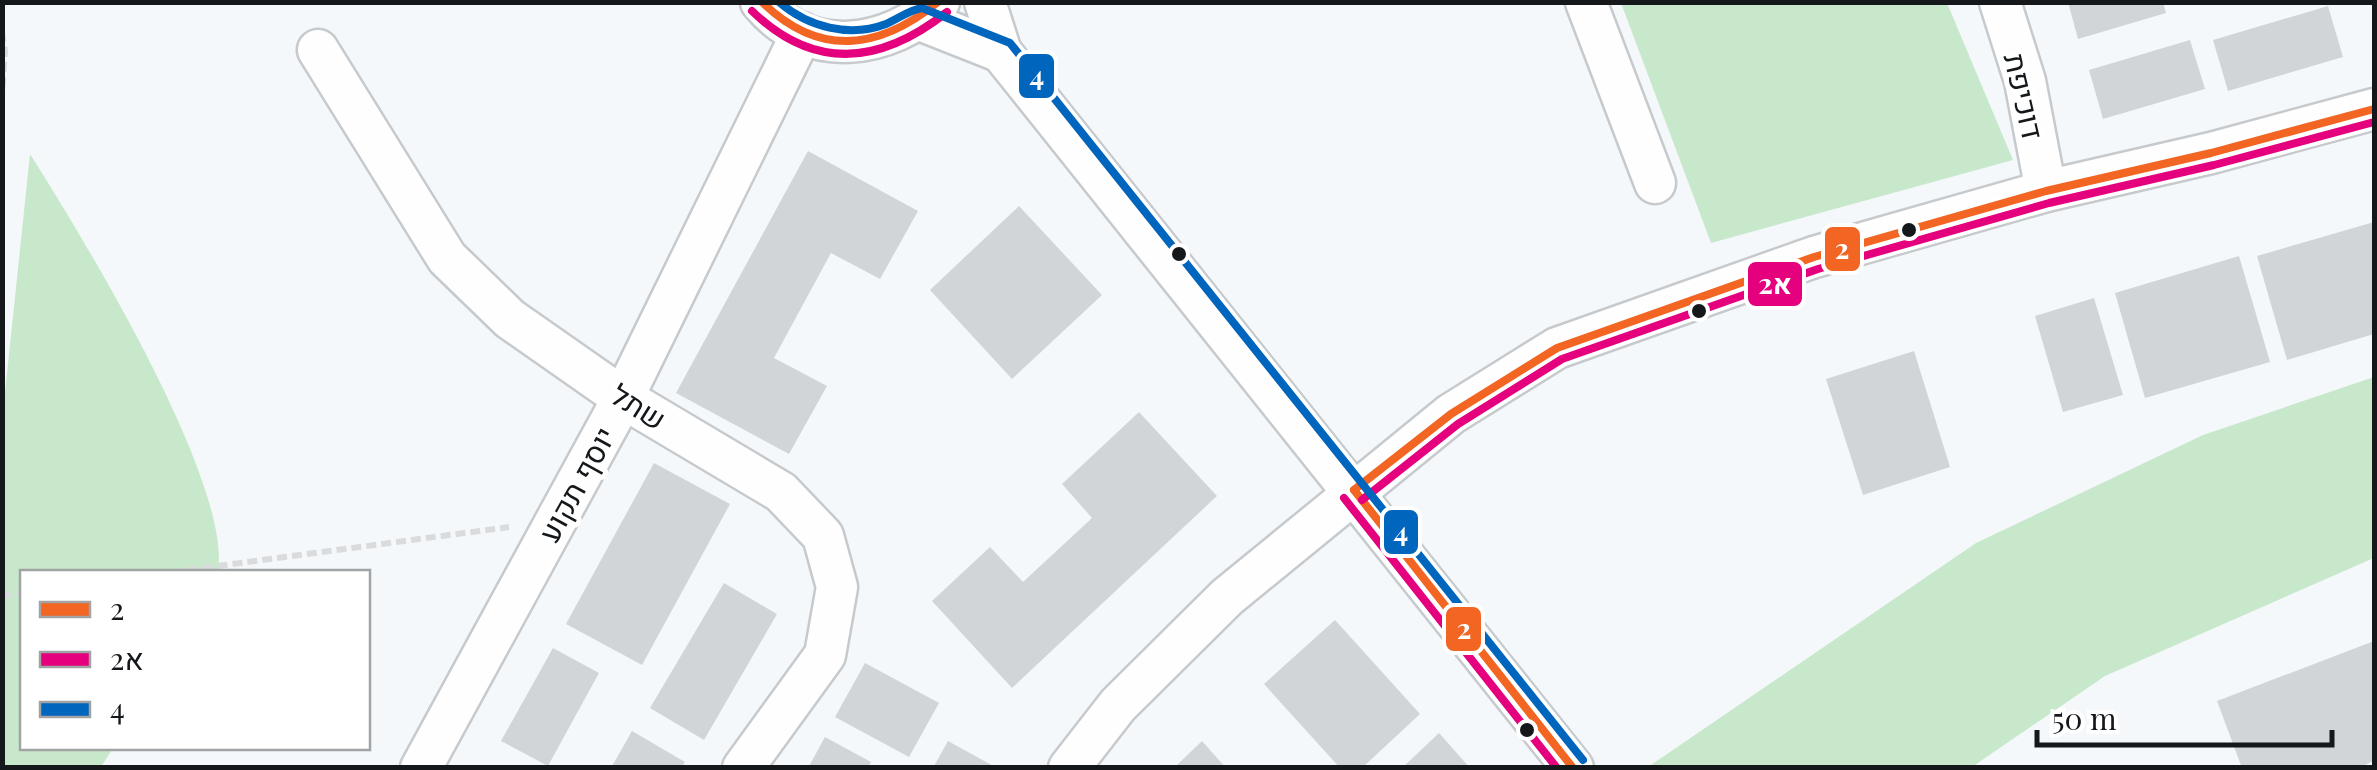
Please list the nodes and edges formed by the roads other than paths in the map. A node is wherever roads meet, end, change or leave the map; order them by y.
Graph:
1 (761, 2) edge
2 (985, 2) edge
3 (1586, 2) edge
4 (2000, 2) edge
5 (930, 11) edge
6 (802, 33) junction
7 (318, 50) dead end
8 (1001, 52) junction
9 (2374, 109) edge
10 (1655, 182) dead end
11 (2046, 191) junction
12 (623, 398) junction
13 (1354, 490) junction
14 (420, 768) edge
15 (743, 768) edge
16 (1069, 768) edge
17 (1573, 768) edge

1 - 6 street
2 - 8 street
3 - 10 street
4 - 11 street, דוכיפת
5 - 6 street
5 - 8 street
6 - 12 street, יוסף תקוע
7 - 12 street, שתל
8 - 13 street
9 - 11 street
11 - 13 street
12 - 14 street, יוסף תקוע
12 - 15 street, שתל
13 - 16 street
13 - 17 street

